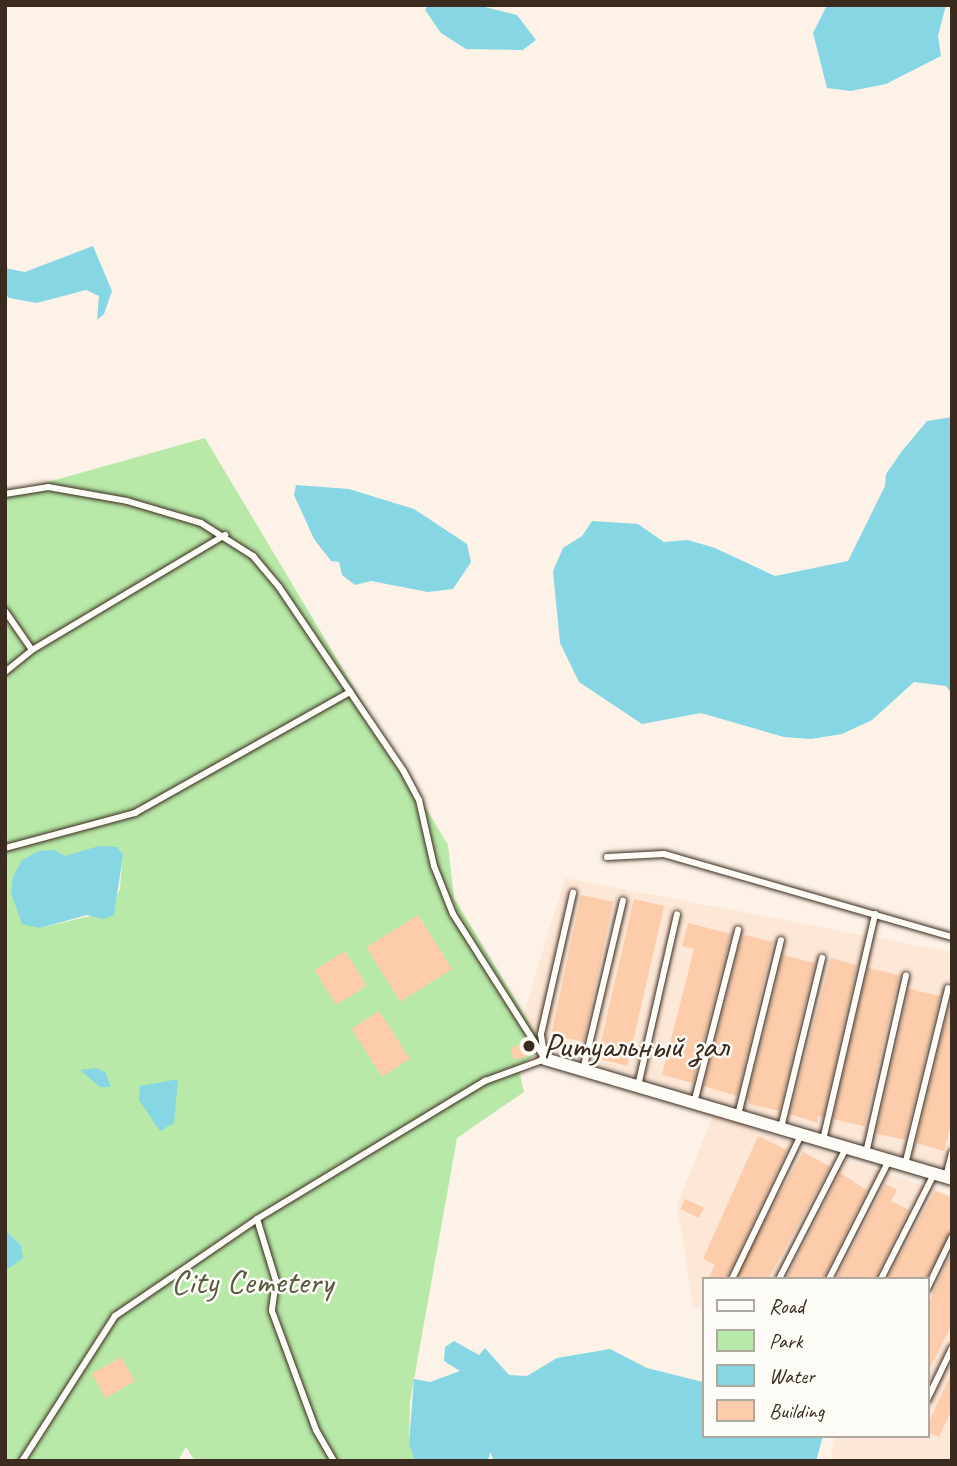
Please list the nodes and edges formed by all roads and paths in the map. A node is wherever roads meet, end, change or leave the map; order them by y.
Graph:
1 (5, 494) edge
2 (225, 536) junction
3 (5, 611) edge
4 (32, 650) junction
5 (5, 672) edge
6 (351, 692) junction
7 (5, 848) edge
8 (607, 857) dead end
9 (573, 893) dead end
10 (623, 901) dead end
11 (677, 914) dead end
12 (875, 914) junction
13 (738, 930) dead end
14 (952, 937) edge
15 (781, 940) dead end
16 (822, 958) dead end
17 (906, 975) dead end
18 (948, 988) dead end
19 (545, 1059) junction
20 (583, 1070) junction
21 (638, 1087) junction
22 (694, 1103) junction
23 (738, 1116) junction
24 (780, 1128) junction
25 (802, 1135) junction
26 (822, 1141) junction
27 (846, 1147) junction
28 (866, 1153) junction
29 (952, 1153) edge
30 (889, 1160) junction
31 (905, 1165) junction
32 (944, 1177) edge
33 (257, 1219) junction
34 (952, 1237) edge
35 (733, 1277) edge
36 (780, 1277) edge
37 (830, 1277) edge
38 (882, 1277) edge
39 (929, 1285) edge
40 (952, 1349) edge
41 (929, 1396) edge
42 (22, 1461) edge
43 (334, 1461) edge

1 - 2 lane
2 - 4 lane
2 - 6 lane
3 - 4 lane
4 - 5 lane
6 - 7 lane
6 - 19 lane
8 - 12 lane
9 - 19 lane
10 - 20 lane
11 - 21 lane
12 - 14 lane
12 - 26 lane
13 - 22 lane
15 - 23 lane
16 - 24 lane
17 - 28 lane
18 - 31 lane
19 - 20 street
19 - 33 lane
20 - 21 street
21 - 22 street
22 - 23 street
23 - 24 street
24 - 25 street
25 - 26 street
25 - 35 lane
26 - 27 street
27 - 28 street
27 - 36 lane
28 - 30 street
29 - 32 lane
30 - 31 street
30 - 37 lane
31 - 32 street
32 - 38 lane
33 - 42 lane
33 - 43 lane
34 - 39 lane
40 - 41 lane

